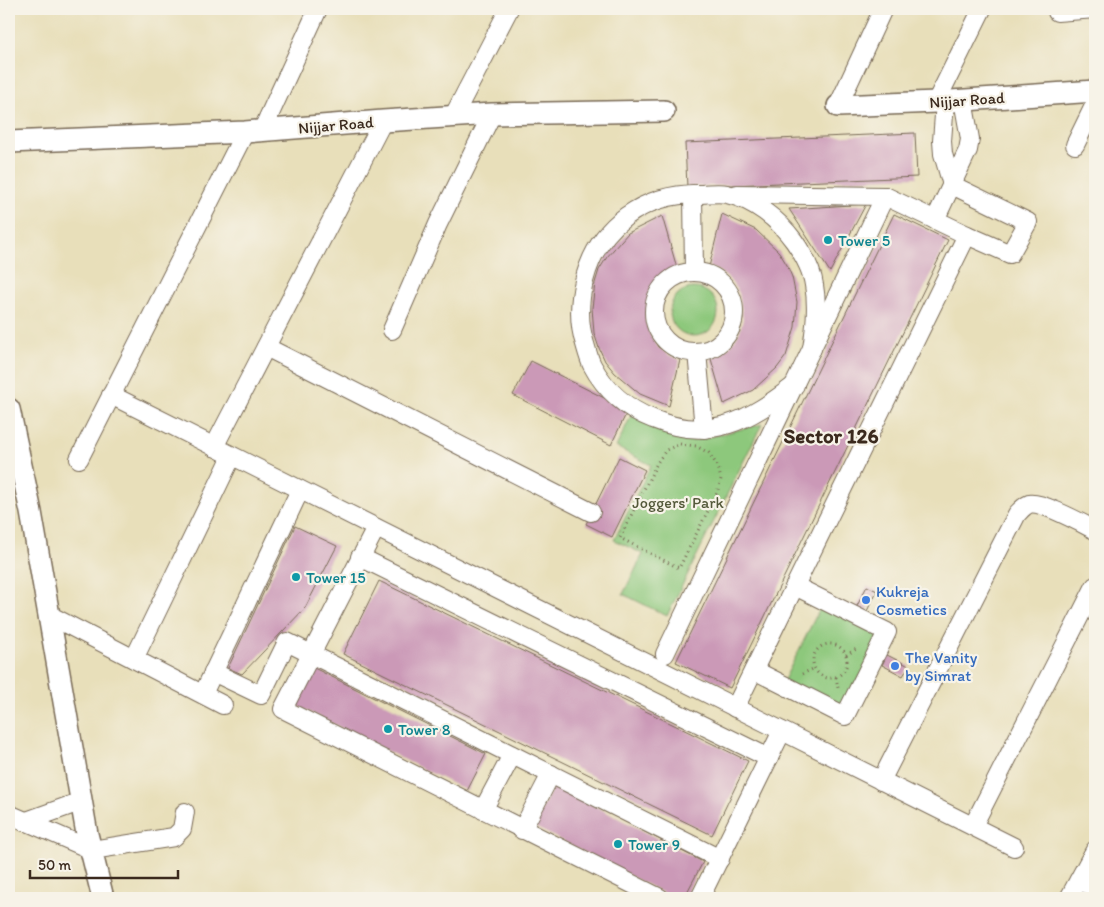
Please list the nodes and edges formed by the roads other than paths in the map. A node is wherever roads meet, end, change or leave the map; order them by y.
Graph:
1 (318, 9) edge
2 (509, 9) edge
3 (883, 9) edge
4 (982, 9) edge
5 (1095, 10) edge
6 (1057, 12) dead end
7 (1095, 91) edge
8 (948, 101) junction
9 (1095, 104) edge
10 (838, 106) joint
11 (664, 111) dead end
12 (492, 114) junction
13 (453, 117) junction
14 (383, 121) junction
15 (254, 131) junction
16 (9, 142) edge
17 (1075, 145) dead end
18 (952, 186) junction
19 (693, 194) junction
20 (727, 194) junction
21 (885, 196) junction
22 (934, 220) junction
23 (967, 236) junction
24 (694, 272) junction
25 (392, 330) dead end
26 (266, 347) junction
27 (812, 349) junction
28 (697, 352) junction
29 (794, 385) junction
30 (112, 396) junction
31 (9, 409) edge
32 (704, 429) junction
33 (214, 447) junction
34 (232, 456) junction
35 (79, 459) dead end
36 (300, 490) junction
37 (591, 512) dead end
38 (376, 528) junction
39 (1095, 530) edge
40 (360, 558) junction
41 (795, 586) junction
42 (1095, 586) edge
43 (49, 615) junction
44 (665, 654) dead end
45 (311, 655) junction
46 (134, 658) junction
47 (754, 670) junction
48 (213, 672) junction
49 (202, 694) junction
50 (223, 706) dead end
51 (735, 708) junction
52 (782, 731) junction
53 (512, 755) junction
54 (769, 758) junction
55 (551, 774) junction
56 (881, 781) junction
57 (82, 800) junction
58 (483, 810) junction
59 (185, 812) dead end
60 (16, 818) edge
61 (973, 826) junction
62 (522, 830) junction
63 (1014, 847) dead end
64 (92, 850) junction
65 (1095, 850) edge
66 (720, 859) junction
67 (1079, 880) junction
68 (1095, 888) edge
69 (103, 898) edge
70 (660, 898) edge
71 (700, 898) edge
72 (1069, 898) edge

1 - 15 street
2 - 13 street
3 - 10 street
4 - 8 street
5 - 6 street
7 - 8 street, Nijjar Road
8 - 10 street, Nijjar Road
8 - 18 street
8 - 18 street
9 - 17 street
11 - 12 street, Nijjar Road
12 - 13 street, Nijjar Road
12 - 25 street
13 - 14 street, Nijjar Road
14 - 15 street, Nijjar Road
14 - 26 street
15 - 16 street, Nijjar Road
15 - 30 street
18 - 22 street
18 - 23 street
19 - 20 street
19 - 24 street
19 - 32 street
20 - 21 street
20 - 27 street
21 - 22 street
21 - 27 street
22 - 23 street
23 - 41 street
24 - 28 street
24 - 28 street
26 - 33 street
26 - 37 street
27 - 29 street
28 - 32 street
29 - 32 street
29 - 44 street
30 - 33 street
30 - 35 street
31 - 43 street
33 - 34 street
34 - 36 street
34 - 46 street
36 - 38 street
36 - 48 street
38 - 40 street
38 - 51 street
39 - 56 street
40 - 45 street
40 - 54 street
41 - 47 street
41 - 47 street
42 - 61 street
43 - 46 street
43 - 57 street
45 - 48 street
45 - 53 street
45 - 58 street
46 - 49 street
47 - 51 street
48 - 49 street
49 - 50 street
51 - 52 street
52 - 54 street
52 - 56 street
53 - 55 street
53 - 58 street
54 - 66 street
55 - 62 street
55 - 66 street
56 - 61 street
57 - 60 street
57 - 64 street
58 - 62 street
59 - 64 street
60 - 64 street
61 - 63 street
62 - 70 street
64 - 69 street
65 - 67 street
66 - 71 street
67 - 68 street
67 - 72 street

